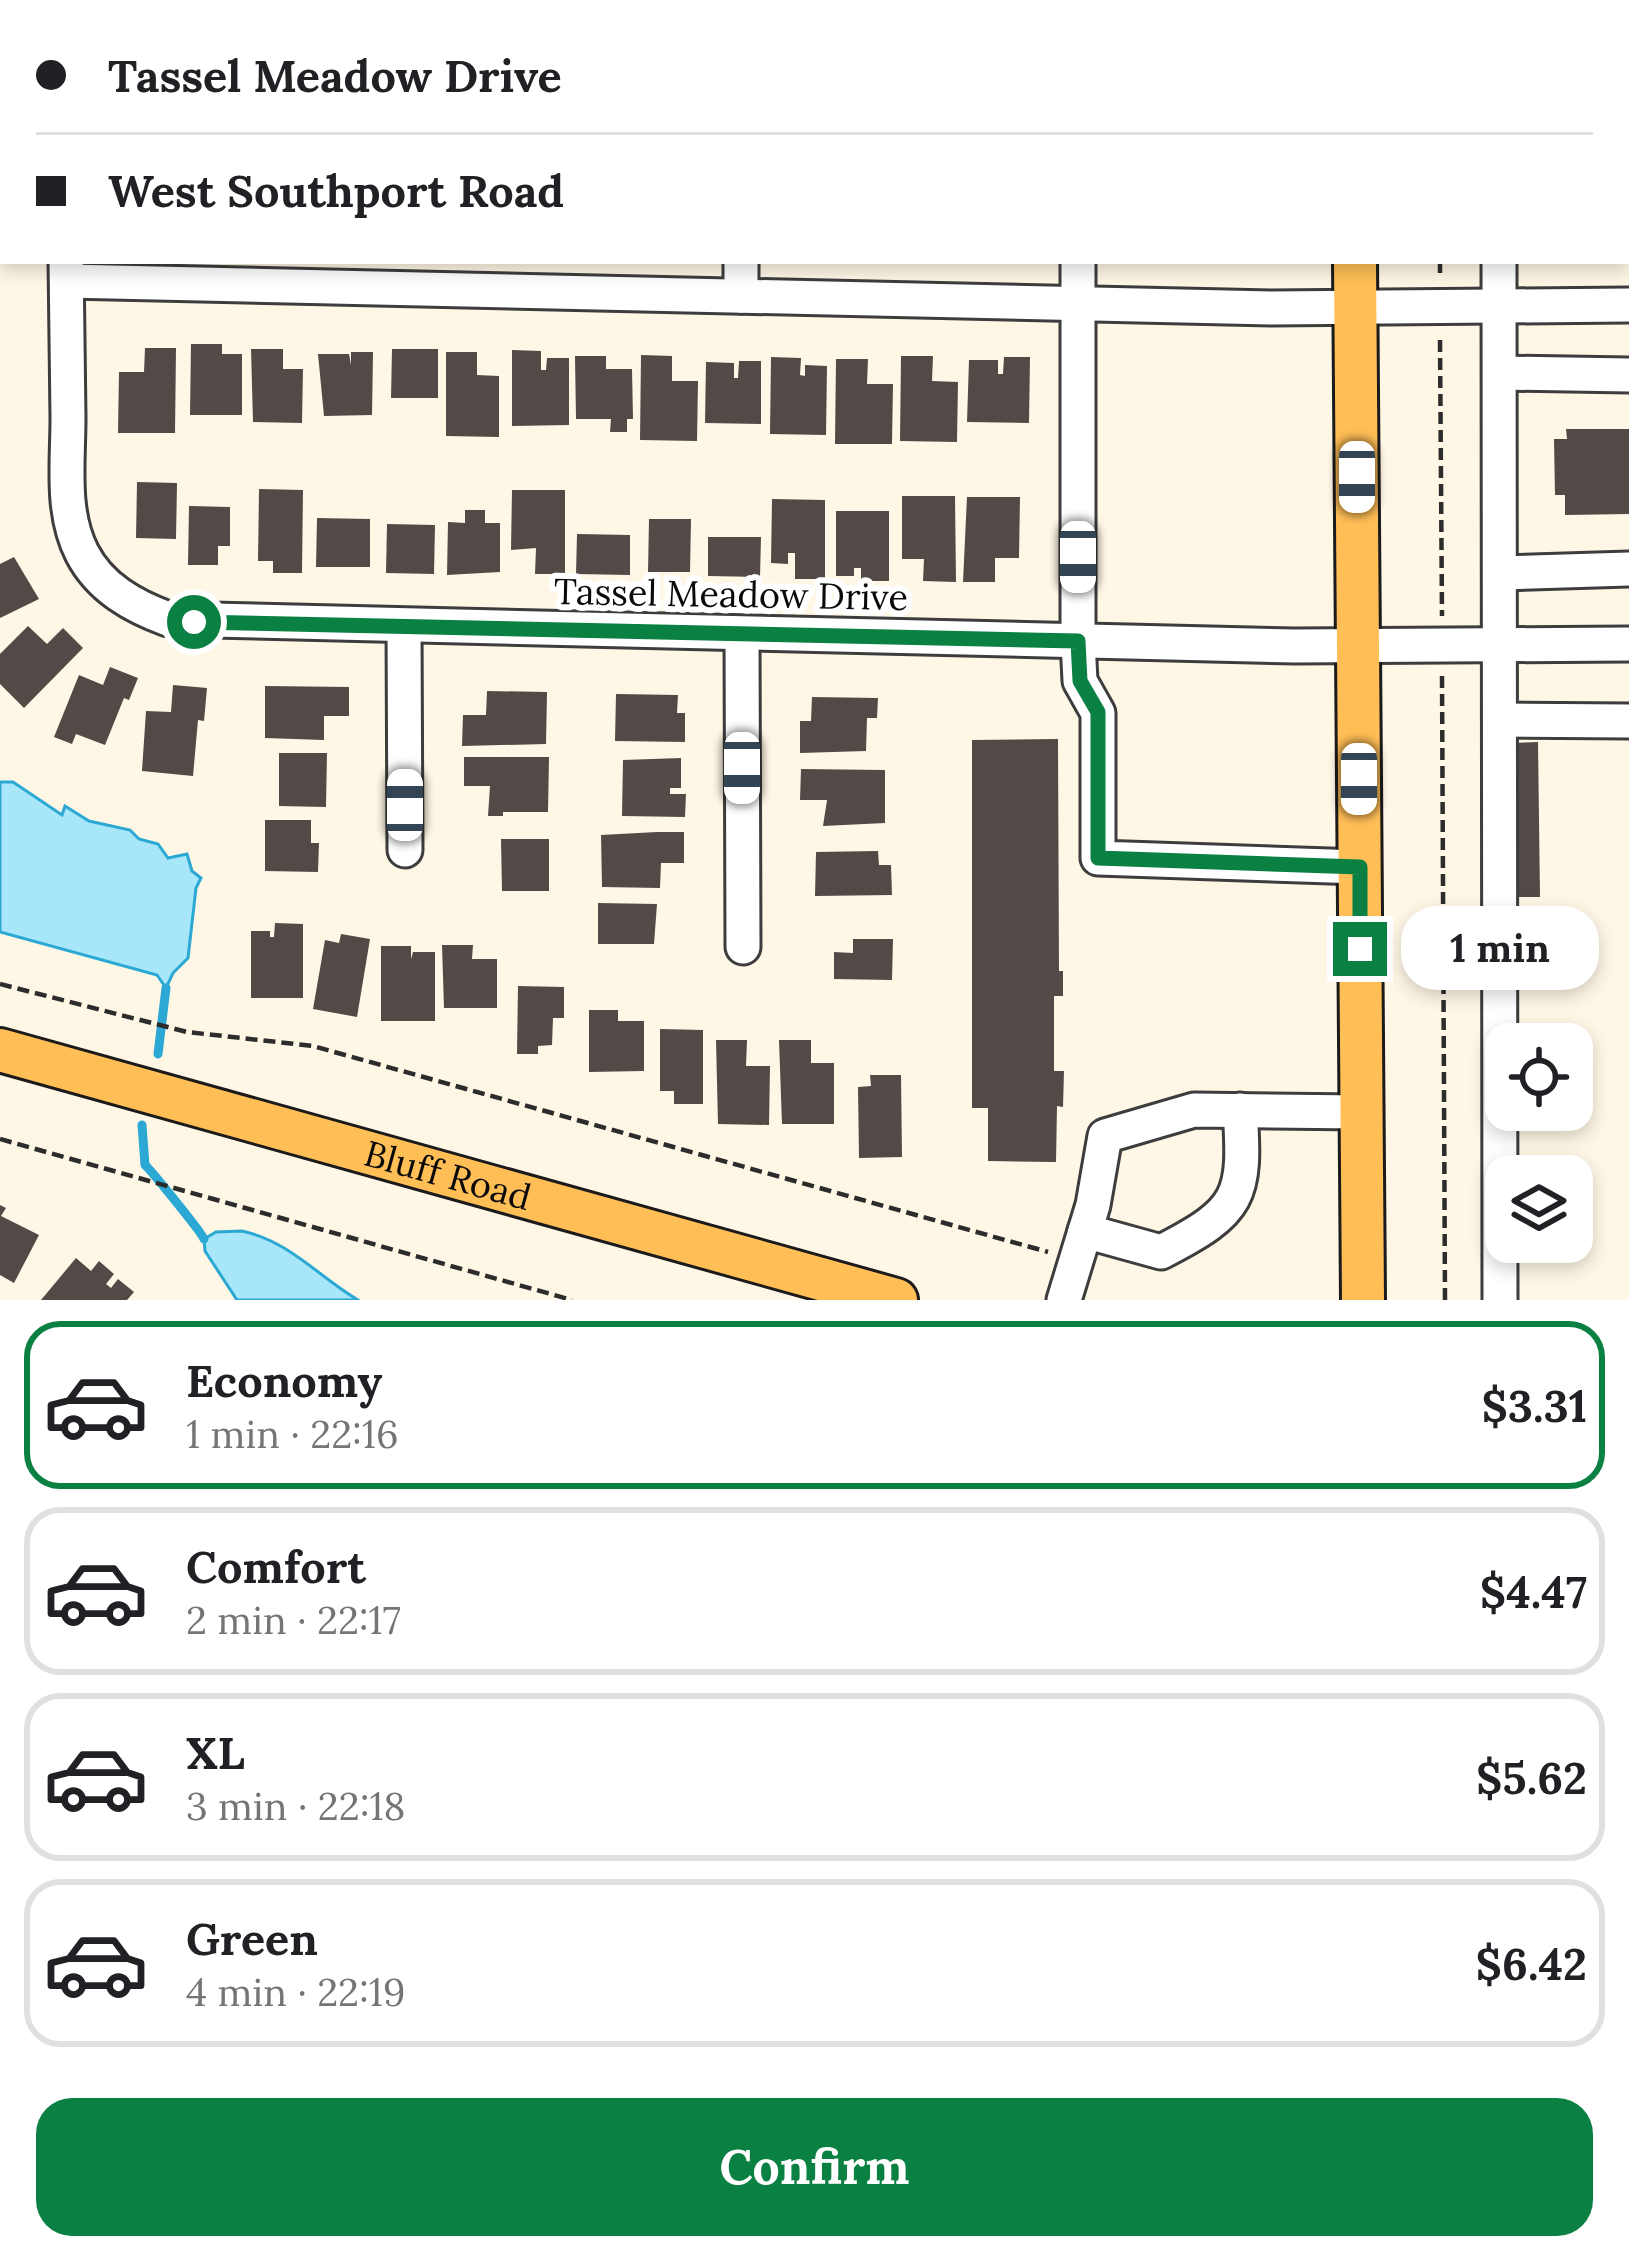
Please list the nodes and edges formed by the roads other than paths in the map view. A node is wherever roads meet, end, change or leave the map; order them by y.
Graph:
1 (741, 264) edge
2 (1078, 264) edge
3 (1355, 264) edge
4 (1499, 264) edge
5 (67, 271) edge
6 (405, 275) edge
7 (741, 296) junction
8 (1079, 304) junction
9 (1629, 305) edge
10 (1500, 306) junction
11 (1355, 307) junction
12 (1500, 373) junction
13 (1629, 375) edge
14 (1629, 569) edge
15 (1502, 573) junction
16 (404, 626) junction
17 (742, 634) junction
18 (1078, 641) junction
19 (1629, 644) edge
20 (1358, 646) junction
21 (1502, 646) junction
22 (1502, 720) junction
23 (1629, 721) edge
24 (405, 850) dead end
25 (1360, 867) junction
26 (743, 946) dead end
27 (0, 1050) edge
28 (1240, 1110) junction
29 (1361, 1112) junction
30 (1081, 1245) junction
31 (816, 1289) edge
32 (896, 1300) edge
33 (1064, 1300) edge
34 (1363, 1300) edge
35 (1500, 1300) edge

1 - 7 street
2 - 8 street
3 - 11 main road
4 - 10 street
5 - 6 street
5 - 16 street, Tassel Meadow Drive
6 - 7 street
7 - 8 street
8 - 11 street
8 - 18 street
9 - 10 street
10 - 11 street
10 - 12 street
11 - 20 main road
12 - 13 street
12 - 15 street
14 - 15 street
15 - 21 street
16 - 17 street, Tassel Meadow Drive
16 - 24 street
17 - 18 street, Tassel Meadow Drive
17 - 26 street
18 - 20 street, Tassel Meadow Drive
18 - 25 street
19 - 21 street, Tassel Meadow Drive
20 - 21 street, Tassel Meadow Drive
20 - 25 main road
21 - 22 street
22 - 23 street
22 - 35 street
25 - 29 main road
27 - 31 main road, Bluff Road
28 - 29 street
28 - 30 street
28 - 30 street
29 - 34 main road
30 - 33 street
31 - 32 main road, Bluff Road

